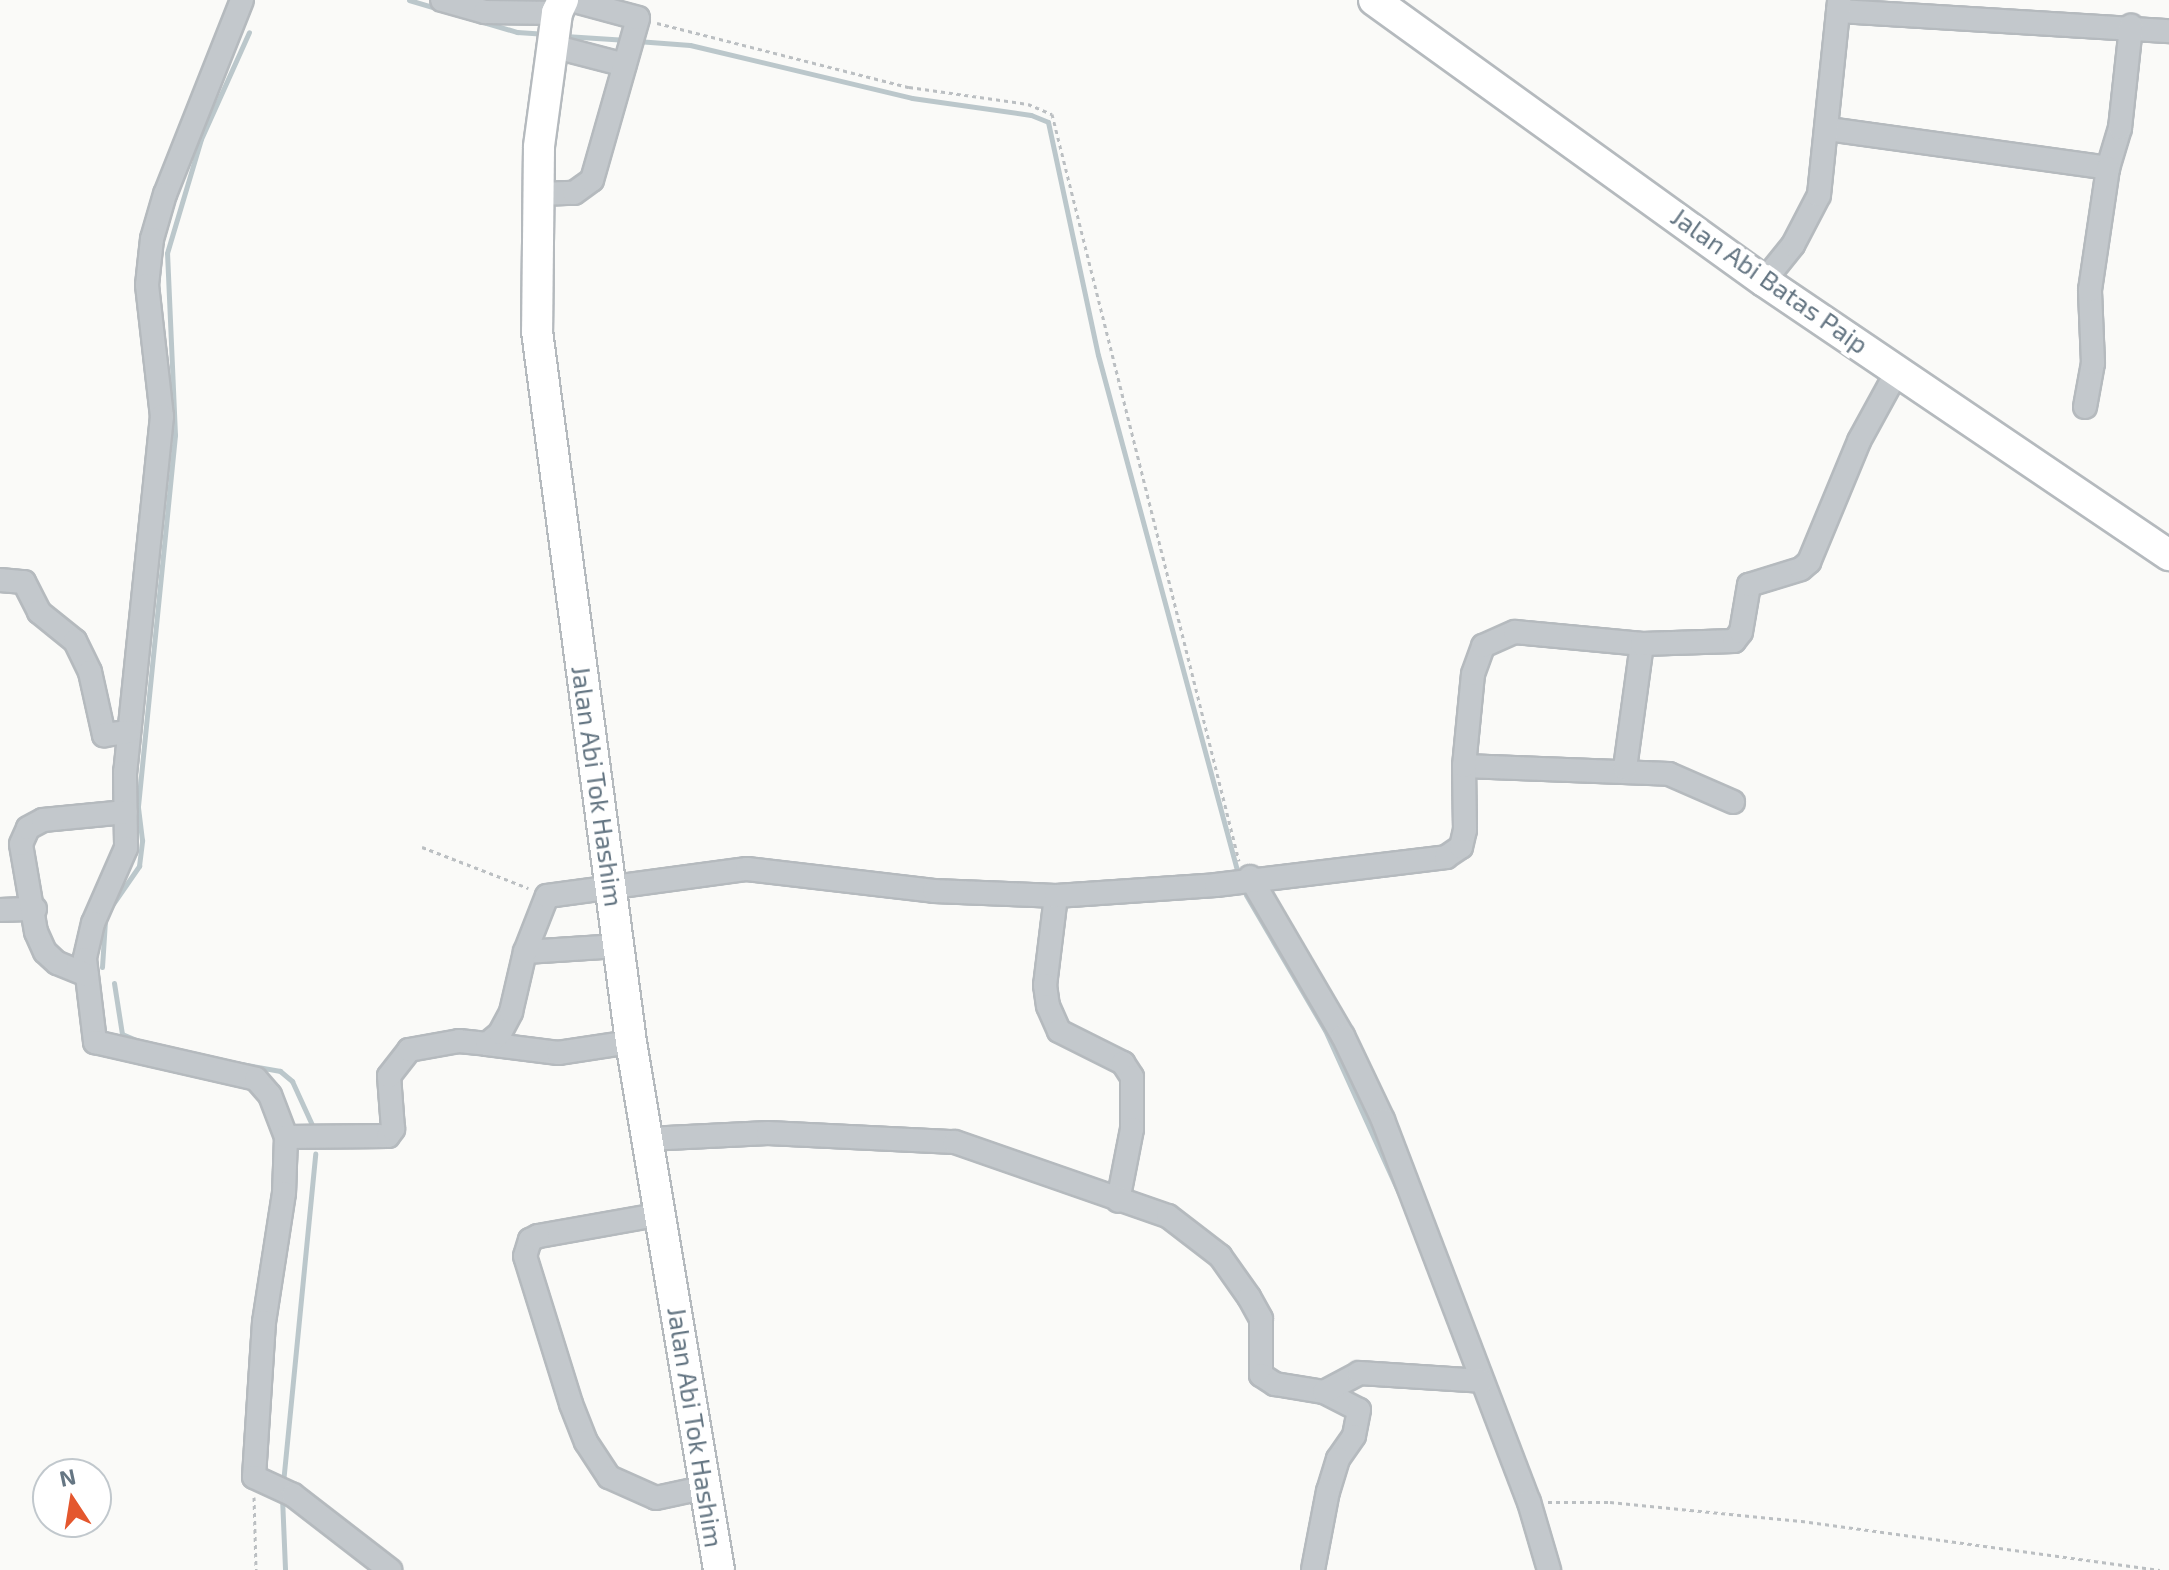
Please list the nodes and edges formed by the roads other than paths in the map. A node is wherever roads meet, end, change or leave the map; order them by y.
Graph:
1 (242, 0) edge
2 (442, 0) edge
3 (1374, 0) edge
4 (563, 4) edge
5 (1838, 5) edge
6 (2131, 26) junction
7 (2169, 31) edge
8 (552, 46) junction
9 (625, 65) junction
10 (1828, 129) junction
11 (2108, 168) junction
12 (538, 194) junction
13 (1764, 281) junction
14 (1899, 368) junction
15 (2085, 407) dead end
16 (2169, 555) edge
17 (0, 580) edge
18 (1642, 644) junction
19 (129, 732) junction
20 (1464, 766) junction
21 (1625, 768) junction
22 (1733, 802) dead end
23 (126, 812) junction
24 (1250, 877) junction
25 (612, 886) junction
26 (1056, 896) junction
27 (35, 909) junction
28 (0, 910) edge
29 (619, 946) junction
30 (525, 952) junction
31 (87, 975) junction
32 (631, 1042) junction
33 (487, 1044) junction
34 (286, 1137) junction
35 (647, 1139) junction
36 (1118, 1201) junction
37 (662, 1214) junction
38 (1482, 1381) junction
39 (1324, 1392) junction
40 (707, 1487) junction
41 (390, 1570) edge
42 (719, 1570) edge
43 (1313, 1570) edge
44 (1549, 1570) edge

1 - 19 street
2 - 4 street
3 - 13 main road, Jalan Abi Batas Paip
4 - 8 main road, Jalan Abi Tok Hashim
4 - 9 street
5 - 6 street
5 - 10 street
6 - 7 street
6 - 11 street
8 - 9 street
8 - 12 main road, Jalan Abi Tok Hashim
9 - 12 street
10 - 11 street
10 - 13 street
11 - 15 street
12 - 25 main road, Jalan Abi Tok Hashim
13 - 14 main road, Jalan Abi Batas Paip
14 - 16 main road, Jalan Abi Batas Paip
14 - 18 street
17 - 19 street
18 - 20 street
18 - 21 street
19 - 23 street
20 - 21 street
20 - 24 street
21 - 22 street
23 - 27 street
23 - 31 street
24 - 26 street
24 - 38 street
25 - 26 street
25 - 29 main road, Jalan Abi Tok Hashim
25 - 30 street
26 - 36 street
27 - 28 street
27 - 31 street
29 - 30 street
29 - 32 main road, Jalan Abi Tok Hashim
30 - 33 street
31 - 34 street
32 - 33 street
32 - 35 main road, Jalan Abi Tok Hashim
33 - 34 street
34 - 41 street
35 - 36 street
35 - 37 main road, Jalan Abi Tok Hashim
36 - 39 street
37 - 40 main road, Jalan Abi Tok Hashim
37 - 40 street
38 - 39 street
38 - 44 street
39 - 43 street
40 - 42 main road, Jalan Abi Tok Hashim

